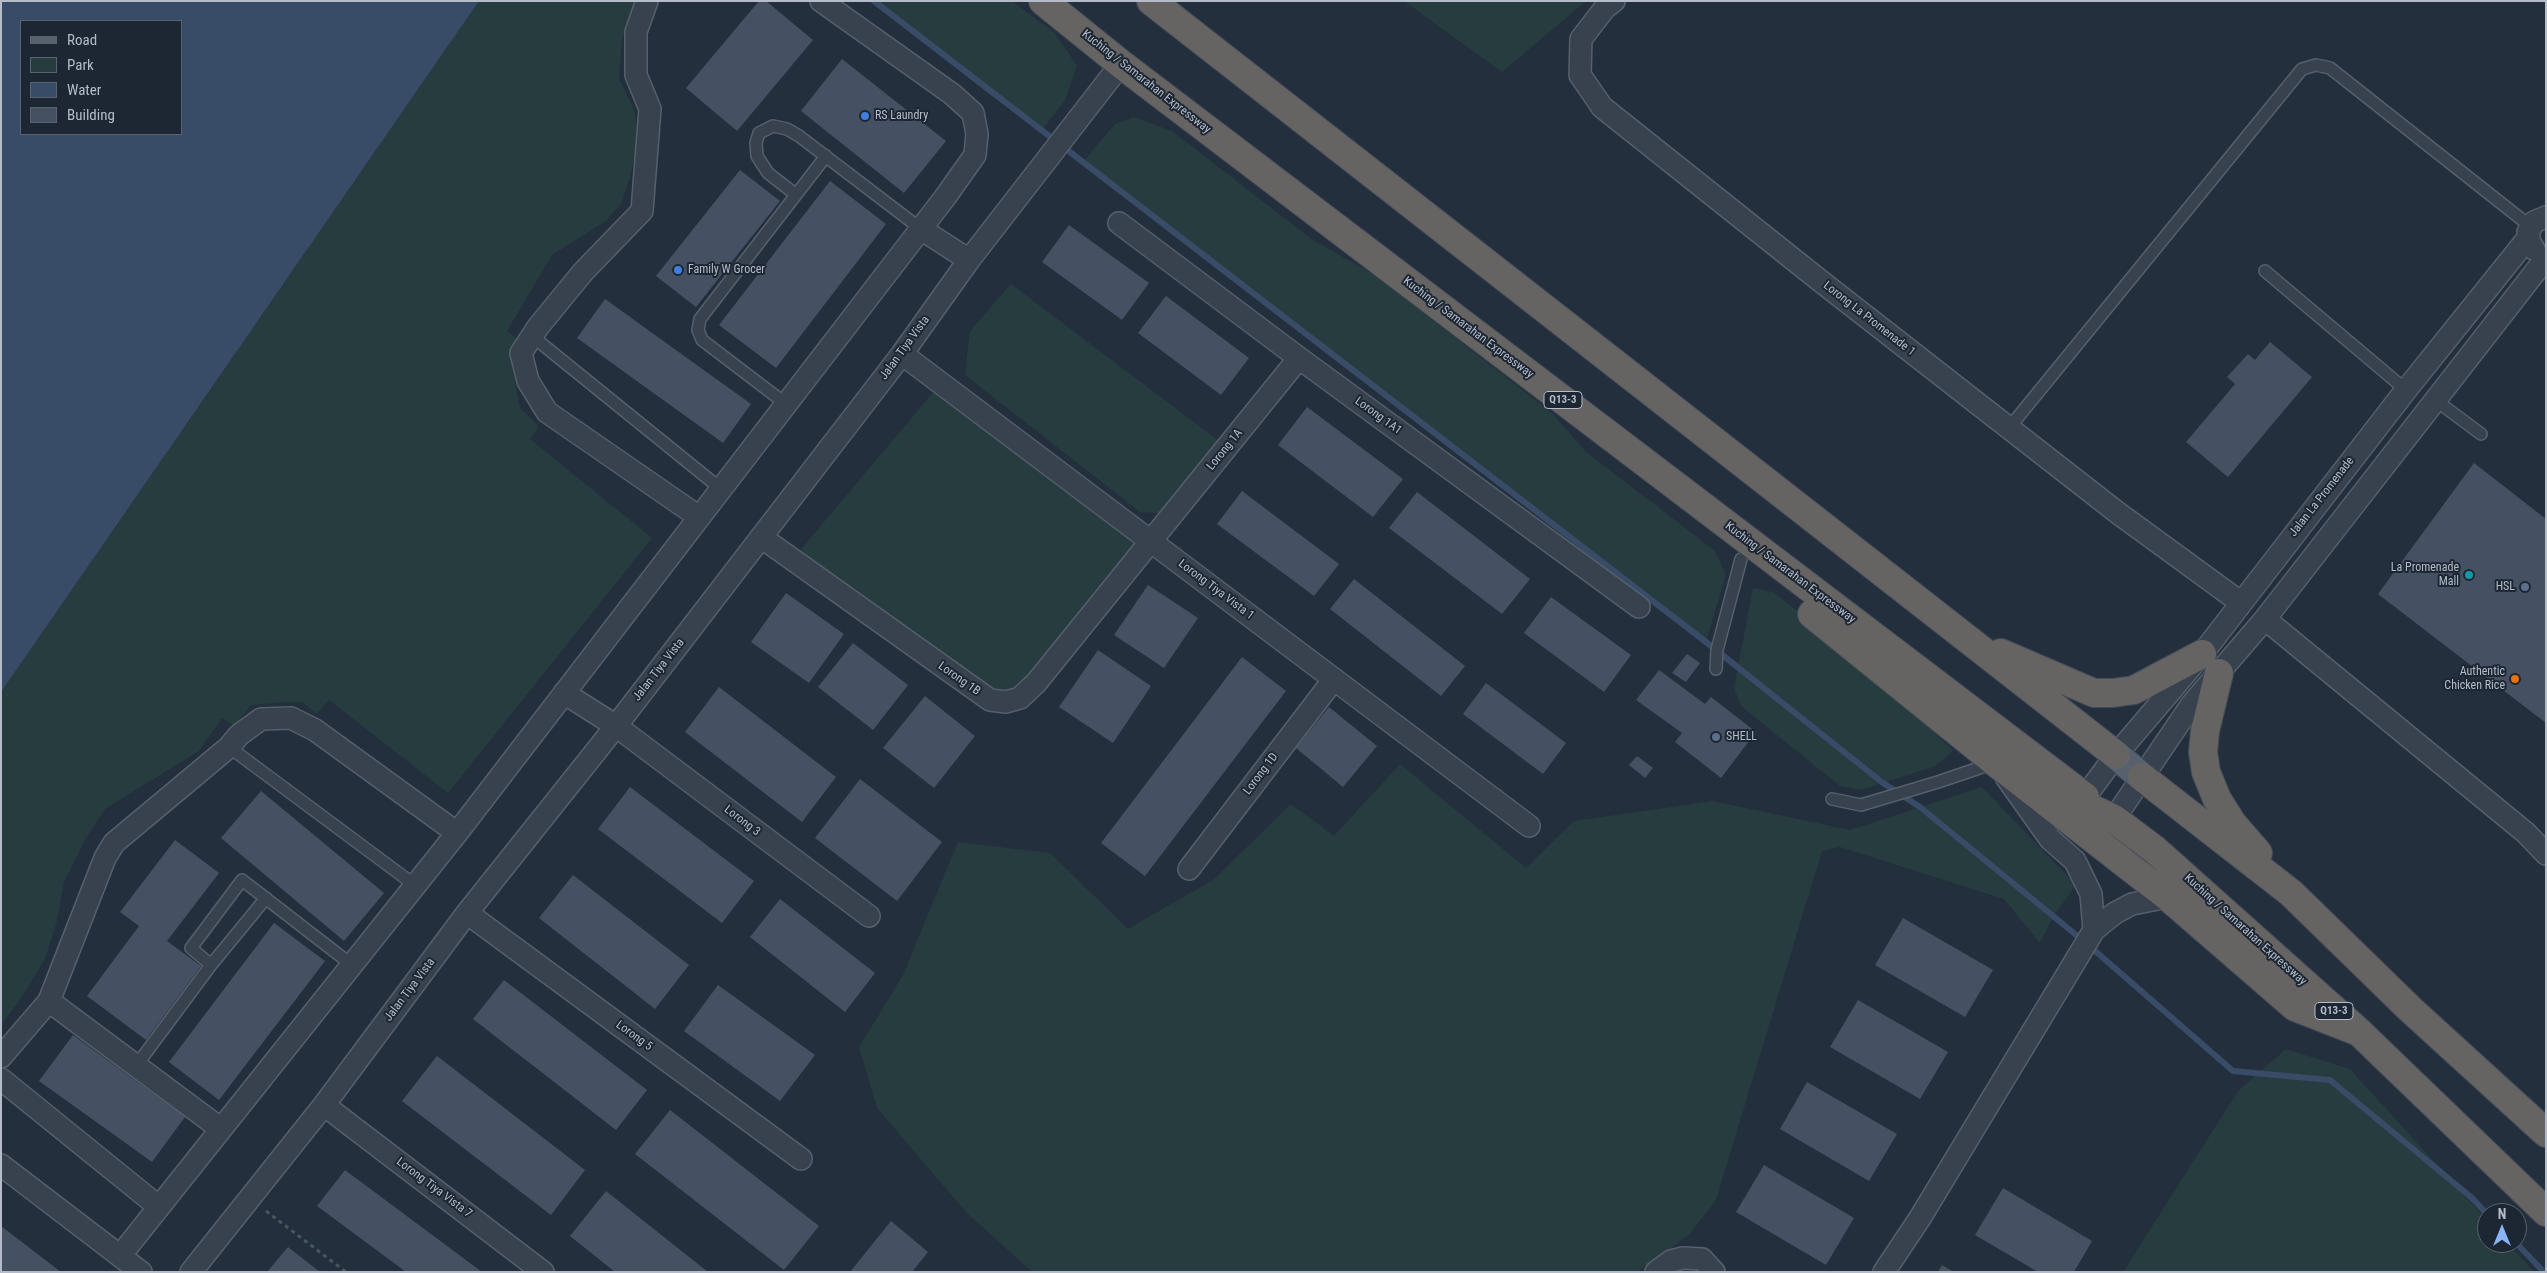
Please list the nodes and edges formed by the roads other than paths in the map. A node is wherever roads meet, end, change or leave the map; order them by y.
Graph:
1 (647, 1) edge
2 (821, 1) edge
3 (1044, 1) edge
4 (1151, 1) edge
5 (1614, 1) edge
6 (1121, 64) junction
7 (826, 156) junction
8 (795, 194) junction
9 (1119, 223) dead end
10 (2535, 227) edge
11 (921, 229) junction
12 (2546, 254) edge
13 (2546, 258) edge
14 (969, 260) junction
15 (2265, 272) dead end
16 (532, 336) junction
17 (902, 354) junction
18 (1298, 358) junction
19 (2406, 390) junction
20 (2434, 399) junction
21 (1564, 401) junction
22 (786, 404) junction
23 (2009, 428) junction
24 (2481, 434) dead end
25 (721, 489) junction
26 (699, 517) junction
27 (761, 537) junction
28 (1151, 542) junction
29 (1741, 559) junction
30 (2240, 602) junction
31 (1639, 607) dead end
32 (2265, 619) junction
33 (1965, 638) junction
34 (2210, 663) junction
35 (1716, 669) dead end
36 (1334, 679) junction
37 (564, 693) junction
38 (616, 726) junction
39 (228, 747) junction
40 (2116, 755) junction
41 (1995, 762) junction
42 (2142, 777) junction
43 (2085, 797) junction
44 (1832, 799) dead end
45 (2114, 819) junction
46 (1529, 826) dead end
47 (457, 833) junction
48 (2546, 854) edge
49 (1189, 869) dead end
50 (416, 886) junction
51 (2291, 893) junction
52 (2168, 896) junction
53 (266, 898) junction
54 (467, 914) junction
55 (869, 916) dead end
56 (2094, 930) junction
57 (212, 965) junction
58 (352, 965) junction
59 (49, 1001) junction
60 (2359, 1032) junction
61 (1, 1057) edge
62 (136, 1066) junction
63 (1, 1079) edge
64 (324, 1105) junction
65 (2542, 1127) edge
66 (221, 1129) junction
67 (801, 1158) dead end
68 (1, 1165) edge
69 (159, 1207) junction
70 (2546, 1212) edge
71 (120, 1256) junction
72 (141, 1272) edge
73 (191, 1272) edge
74 (543, 1272) edge
75 (1656, 1272) edge
76 (1714, 1272) edge
77 (1884, 1272) edge

1 - 16 street
2 - 11 street
3 - 6 highway, Kuching / Samarahan Expressway / Q13-3
4 - 33 highway
5 - 23 street, Lorong La Promenade 1
6 - 14 street, Jalan Tiya Vista
6 - 21 highway, Kuching / Samarahan Expressway / Q13-3
7 - 8 lane
7 - 8 lane
7 - 11 lane
8 - 22 lane
9 - 18 street, Lorong 1A1
10 - 12 street
10 - 19 street, Jalan La Promenade
10 - 23 lane
11 - 14 street
11 - 22 street
13 - 20 street, Jalan La Promenade
14 - 17 street, Jalan Tiya Vista
15 - 19 lane
16 - 25 lane
16 - 26 street
17 - 27 street, Jalan Tiya Vista
17 - 28 street, Lorong Tiya Vista 1
18 - 28 street, Lorong 1A
18 - 31 street, Lorong 1A1
19 - 30 street, Jalan La Promenade
20 - 24 lane
20 - 32 street, Jalan La Promenade
21 - 29 highway
21 - 43 highway, Kuching / Samarahan Expressway / Q13-3
22 - 25 street
23 - 30 street, Lorong La Promenade 1
25 - 26 street
26 - 37 street
27 - 28 street, Lorong 1B
27 - 38 street, Jalan Tiya Vista
28 - 36 street, Lorong Tiya Vista 1
29 - 35 lane
29 - 41 highway
30 - 34 street, Jalan La Promenade
32 - 34 street, Jalan La Promenade
32 - 48 street
33 - 34 highway
33 - 40 highway
34 - 40 street, Jalan La Promenade
34 - 42 street, Jalan La Promenade
34 - 51 highway
36 - 46 street, Lorong Tiya Vista 1
36 - 49 street, Lorong 1D
37 - 38 street, Lorong 3
37 - 47 street
38 - 54 street, Jalan Tiya Vista
38 - 55 street, Lorong 3
39 - 47 street
39 - 50 lane
39 - 59 street
40 - 42 main road
40 - 43 street, Jalan La Promenade
41 - 44 lane
41 - 45 highway, Kuching / Samarahan Expressway
41 - 52 highway
41 - 56 street
42 - 45 street, Jalan La Promenade
42 - 51 highway
43 - 45 main road, Q13-3
45 - 60 highway, Kuching / Samarahan Expressway / Q13-3
47 - 50 street
50 - 58 street
51 - 65 highway
52 - 56 street
52 - 60 highway
53 - 57 lane
53 - 57 lane
53 - 58 lane
54 - 64 street, Jalan Tiya Vista
54 - 67 street, Lorong 5
56 - 77 street
57 - 62 lane
58 - 66 street
59 - 61 street
59 - 62 street
60 - 70 highway, Kuching / Samarahan Expressway / Q13-3
62 - 66 street
63 - 69 street
64 - 73 street, Jalan Tiya Vista
64 - 74 street, Lorong Tiya Vista 7
66 - 69 street
68 - 71 street
69 - 71 street
71 - 72 street
75 - 76 street

